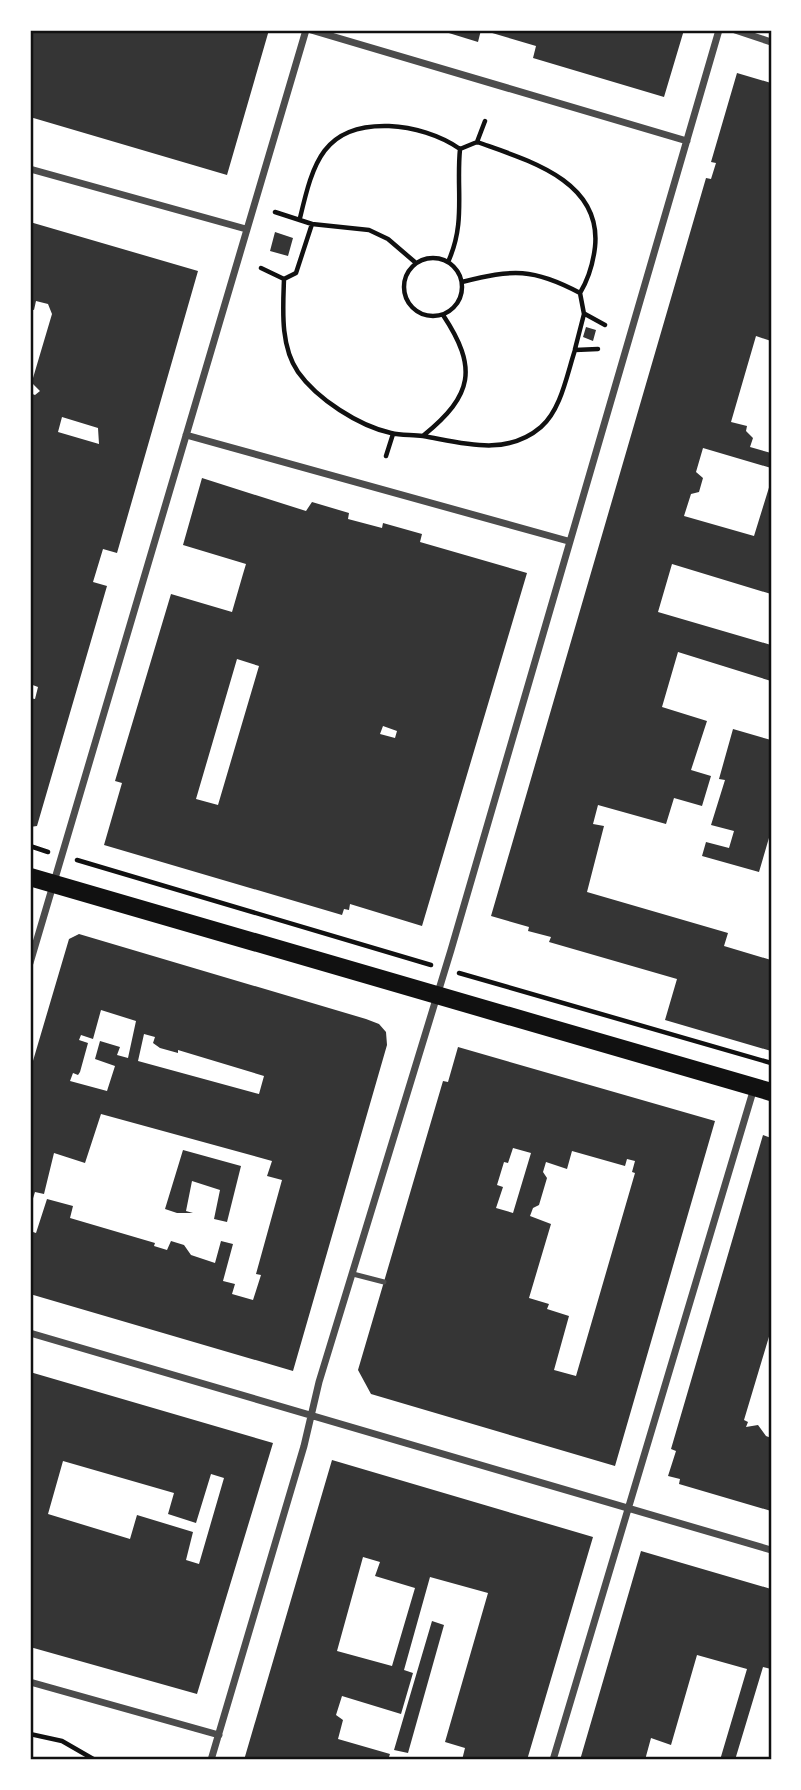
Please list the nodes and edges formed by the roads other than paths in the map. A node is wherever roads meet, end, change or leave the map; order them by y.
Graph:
1 (309, 30) edge
2 (719, 30) edge
3 (735, 30) edge
4 (771, 42) edge
5 (687, 141) junction
6 (30, 169) edge
7 (246, 229) junction
8 (186, 435) junction
9 (568, 541) junction
10 (30, 877) edge
11 (53, 884) junction
12 (30, 962) edge
13 (436, 994) junction
14 (763, 1090) edge
15 (353, 1275) junction
16 (384, 1282) dead end
17 (30, 1333) edge
18 (311, 1415) junction
19 (628, 1508) junction
20 (771, 1550) edge
21 (30, 1682) edge
22 (219, 1735) junction
23 (211, 1760) edge
24 (553, 1760) edge

1 - 5 street
1 - 7 street
2 - 5 street
3 - 4 street
5 - 9 street
6 - 7 street
7 - 8 street
8 - 9 street
8 - 11 street
9 - 13 street
10 - 11 main road
11 - 12 street
11 - 13 main road
13 - 14 main road
13 - 15 street
14 - 19 street
15 - 16 lane
15 - 18 street
17 - 18 street
18 - 19 street
18 - 22 street
19 - 20 street
19 - 24 street
21 - 22 street
22 - 23 street

